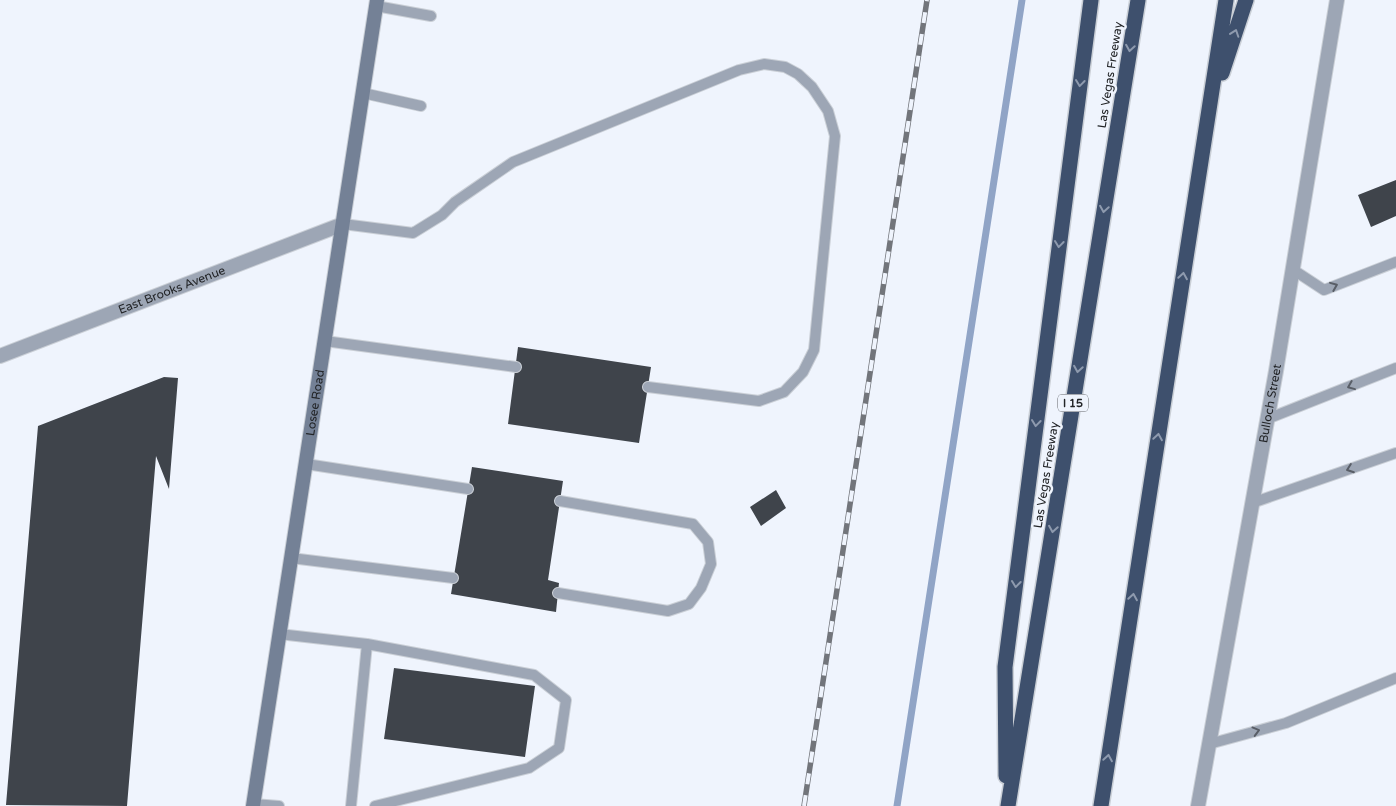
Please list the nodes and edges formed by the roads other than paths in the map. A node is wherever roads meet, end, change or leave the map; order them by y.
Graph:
1 (1091, 0) edge
2 (1138, 0) edge
3 (1226, 0) edge
4 (1246, 0) edge
5 (1337, 0) edge
6 (376, 3) edge
7 (431, 16) dead end
8 (363, 93) junction
9 (421, 106) dead end
10 (1208, 112) junction
11 (343, 224) junction
12 (1396, 262) edge
13 (1292, 269) junction
14 (325, 341) junction
15 (0, 356) edge
16 (516, 367) dead end
17 (1396, 368) edge
18 (648, 387) dead end
19 (1267, 419) junction
20 (1396, 453) edge
21 (306, 464) junction
22 (468, 489) dead end
23 (560, 501) dead end
24 (1252, 503) junction
25 (291, 558) junction
26 (454, 578) dead end
27 (558, 593) dead end
28 (279, 634) junction
29 (367, 644) junction
30 (1396, 678) edge
31 (1209, 744) junction
32 (253, 805) edge
33 (279, 806) edge
34 (351, 806) edge
35 (376, 806) edge
36 (1007, 806) edge
37 (1101, 806) edge
38 (1198, 806) edge

1 -> 36 highway
2 -> 36 highway, Las Vegas Freeway / I 15
3 - 10 highway
10 -> 4 highway
5 - 13 street, Bulloch Street
6 - 7 lane
6 - 8 main road, Losee Road
8 - 9 lane
8 - 11 main road, Losee Road
37 -> 10 highway
11 - 14 main road, Losee Road
11 - 15 street, East Brooks Avenue
11 - 18 lane
13 -> 12 lane
13 - 19 street, Bulloch Street
14 - 16 lane
14 - 21 main road, Losee Road
17 -> 19 lane
19 - 24 street, Bulloch Street
20 -> 24 lane
21 - 22 lane
21 - 25 main road, Losee Road
23 - 27 lane
24 - 31 street, Bulloch Street
25 - 26 lane
25 - 28 main road, Losee Road
28 - 29 lane
28 - 32 main road, Losee Road
29 - 34 lane
29 - 35 lane
31 -> 30 lane
31 - 38 street, Bulloch Street
32 - 33 lane

